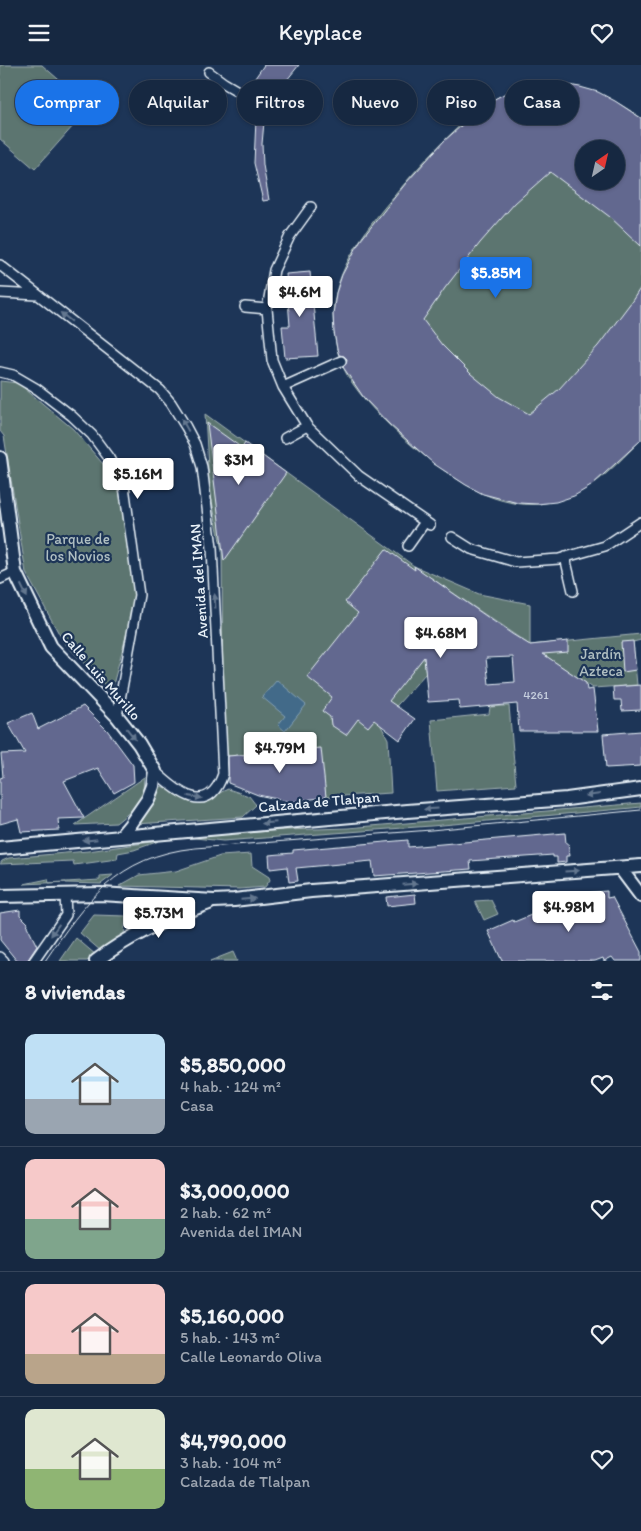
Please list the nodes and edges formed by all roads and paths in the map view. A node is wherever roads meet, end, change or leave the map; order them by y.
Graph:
1 (209, 72) dead end
2 (237, 90) edge
3 (311, 207) dead end
4 (0, 265) edge
5 (0, 293) edge
6 (38, 295) junction
7 (245, 307) dead end
8 (267, 309) junction
9 (341, 361) dead end
10 (0, 372) edge
11 (283, 387) junction
12 (306, 426) junction
13 (286, 438) dead end
14 (0, 464) edge
15 (641, 522) edge
16 (452, 537) dead end
17 (408, 546) dead end
18 (565, 557) junction
19 (15, 572) junction
20 (0, 579) edge
21 (573, 591) dead end
22 (117, 716) junction
23 (155, 771) junction
24 (641, 789) edge
25 (120, 837) junction
26 (0, 848) edge
27 (641, 866) edge
28 (620, 868) junction
29 (2, 895) edge
30 (65, 895) junction
31 (641, 896) edge
32 (214, 901) junction
33 (0, 957) edge
34 (4, 961) edge
35 (34, 961) edge
36 (96, 961) edge

1 - 2 street
3 - 8 street
4 - 6 street, Avenida del IMAN
5 - 6 street
23 -> 6 street, Avenida del IMAN
7 - 8 street
8 - 11 street
9 - 11 street
10 - 22 street
11 - 12 street
12 - 13 street
12 - 17 street
14 - 19 main road, Calle Luis Murillo
15 - 18 street
16 - 18 street
18 - 21 street
19 - 20 street
19 -> 22 main road, Calle Luis Murillo
22 -> 23 main road, Calle Luis Murillo
23 - 25 main road
24 -> 25 main road, Calzada de Tlalpan
25 -> 26 main road, Calzada de Tlalpan
27 - 28 main road
28 - 31 main road
32 -> 28 main road
29 - 30 main road
30 - 32 main road
30 -> 35 street
32 - 36 main road
33 - 34 street

